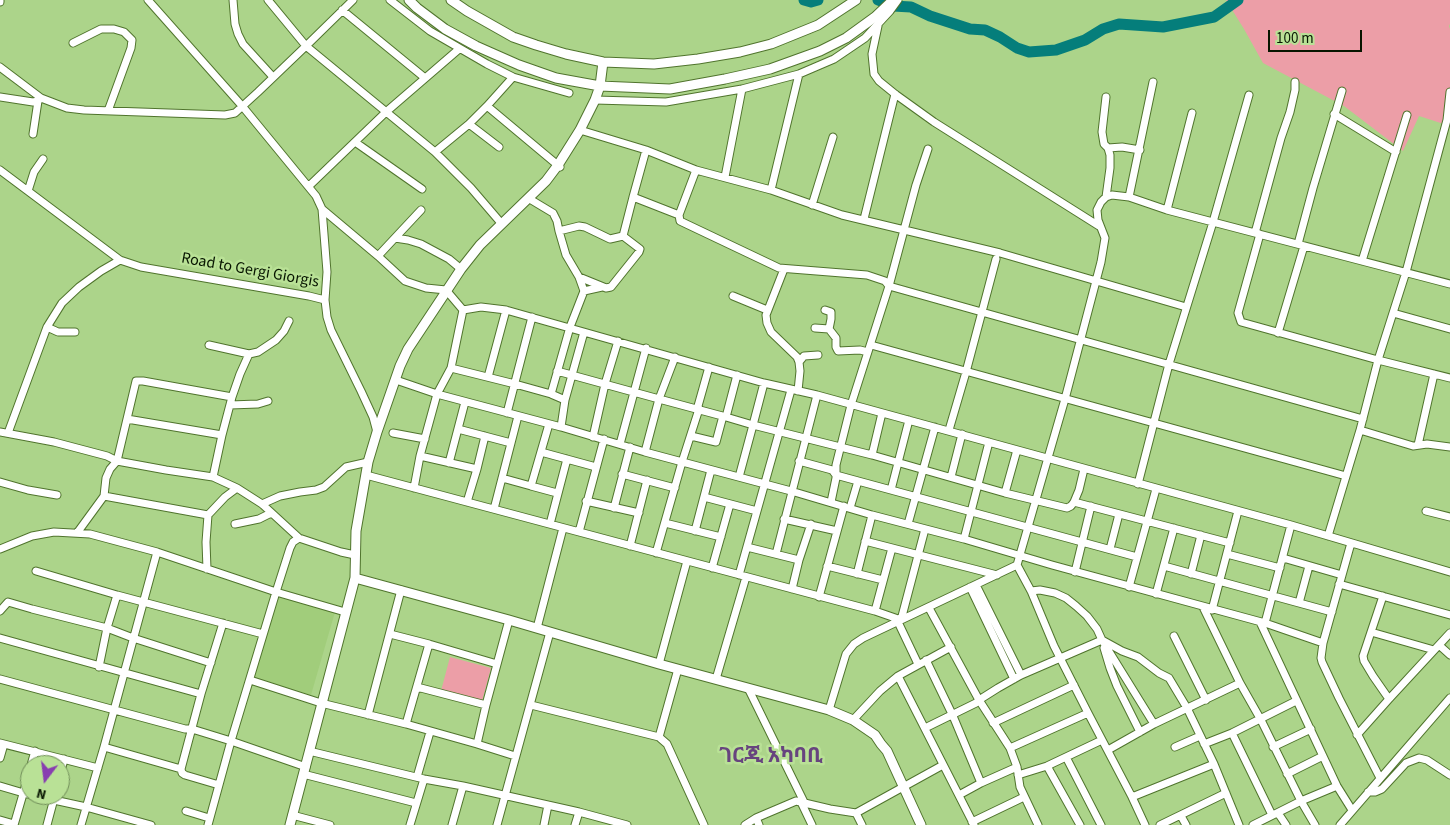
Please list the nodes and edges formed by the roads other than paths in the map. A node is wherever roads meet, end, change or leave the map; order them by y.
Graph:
1 (148, 0) edge
2 (234, 0) edge
3 (268, 0) edge
4 (353, 0) edge
5 (390, 0) edge
6 (409, 0) edge
7 (451, 0) edge
8 (893, 0) edge
9 (898, 0) edge
10 (853, 2) edge
11 (342, 10) junction
12 (877, 21) junction
13 (73, 42) dead end
14 (306, 46) junction
15 (459, 49) junction
16 (603, 62) junction
17 (0, 67) edge
18 (800, 74) junction
19 (513, 76) junction
20 (273, 77) junction
21 (424, 78) junction
22 (1153, 82) dead end
23 (1295, 82) dead end
24 (600, 86) junction
25 (742, 89) junction
26 (1342, 91) dead end
27 (1450, 92) edge
28 (569, 93) dead end
29 (895, 94) junction
30 (1249, 95) dead end
31 (0, 97) edge
32 (1106, 97) dead end
33 (40, 99) junction
34 (596, 100) junction
35 (487, 106) junction
36 (243, 107) junction
37 (108, 111) junction
38 (386, 112) junction
39 (1192, 113) dead end
40 (1334, 114) junction
41 (1407, 115) dead end
42 (469, 124) junction
43 (580, 130) junction
44 (33, 134) dead end
45 (833, 137) dead end
46 (356, 142) junction
47 (499, 147) dead end
48 (1108, 148) junction
49 (928, 149) dead end
50 (646, 150) junction
51 (1140, 150) junction
52 (435, 152) junction
53 (1396, 152) junction
54 (43, 159) dead end
55 (560, 166) junction
56 (0, 170) edge
57 (696, 170) junction
58 (725, 178) junction
59 (308, 186) junction
60 (422, 189) dead end
61 (771, 190) junction
62 (28, 191) junction
63 (633, 197) junction
64 (1106, 197) junction
65 (1129, 197) junction
66 (528, 198) junction
67 (812, 205) junction
68 (322, 209) junction
69 (421, 210) dead end
70 (1168, 210) junction
71 (679, 214) junction
72 (864, 219) junction
73 (1213, 222) junction
74 (502, 223) junction
75 (1100, 226) junction
76 (905, 230) junction
77 (559, 231) junction
78 (1258, 234) junction
79 (623, 236) junction
80 (395, 238) junction
81 (1301, 245) junction
82 (378, 256) junction
83 (996, 259) dead end
84 (120, 260) junction
85 (1362, 261) junction
86 (461, 269) junction
87 (784, 269) junction
88 (1406, 272) junction
89 (579, 277) junction
90 (1096, 281) junction
91 (1450, 284) edge
92 (889, 286) junction
93 (602, 287) junction
94 (446, 290) junction
95 (584, 291) junction
96 (733, 296) dead end
97 (325, 300) junction
98 (1186, 307) junction
99 (463, 310) junction
100 (506, 310) junction
101 (767, 310) junction
102 (825, 310) dead end
103 (982, 312) junction
104 (1393, 313) junction
105 (532, 318) junction
106 (289, 321) dead end
107 (47, 326) junction
108 (570, 327) junction
109 (814, 328) dead end
110 (829, 329) junction
111 (1450, 329) edge
112 (75, 332) dead end
113 (584, 332) junction
114 (1278, 333) junction
115 (1080, 340) junction
116 (618, 341) junction
117 (209, 345) dead end
118 (646, 348) junction
119 (870, 349) junction
120 (249, 354) junction
121 (818, 355) dead end
122 (675, 356) junction
123 (1378, 360) junction
124 (799, 362) junction
125 (1169, 364) junction
126 (709, 367) junction
127 (451, 368) junction
128 (557, 371) junction
129 (966, 372) junction
130 (1434, 374) junction
131 (572, 375) junction
132 (737, 375) junction
133 (488, 377) junction
134 (1450, 378) edge
135 (396, 380) junction
136 (764, 382) junction
137 (515, 384) junction
138 (606, 384) junction
139 (794, 390) junction
140 (634, 393) junction
141 (436, 394) junction
142 (551, 394) junction
143 (817, 395) junction
144 (232, 397) junction
145 (659, 399) junction
146 (1065, 399) junction
147 (565, 400) junction
148 (268, 401) dead end
149 (465, 402) junction
150 (230, 405) junction
151 (851, 405) junction
152 (699, 409) junction
153 (507, 412) junction
154 (882, 413) junction
155 (518, 416) junction
156 (724, 417) junction
157 (127, 418) junction
158 (1363, 419) junction
159 (909, 420) junction
160 (548, 424) junction
161 (753, 424) junction
162 (1154, 424) junction
163 (561, 427) junction
164 (935, 427) junction
165 (458, 429) junction
166 (949, 430) junction
167 (1360, 430) junction
168 (779, 431) junction
169 (4, 432) edge
170 (377, 432) junction
171 (393, 433) dead end
172 (962, 434) junction
173 (222, 435) junction
174 (485, 436) junction
175 (691, 436) junction
176 (594, 437) junction
177 (805, 437) junction
178 (425, 440) junction
179 (604, 440) junction
180 (989, 442) junction
181 (511, 443) junction
182 (620, 444) junction
183 (1418, 445) junction
184 (630, 446) junction
185 (840, 447) junction
186 (1450, 447) edge
187 (1017, 450) junction
188 (541, 452) junction
189 (646, 452) junction
190 (872, 455) junction
191 (420, 456) junction
192 (1048, 458) junction
193 (567, 459) junction
194 (117, 461) junction
195 (799, 461) junction
196 (368, 462) junction
197 (682, 462) junction
198 (898, 462) junction
199 (448, 463) junction
200 (596, 467) junction
201 (1084, 468) junction
202 (477, 470) junction
203 (711, 470) junction
204 (922, 470) junction
205 (622, 474) junction
206 (836, 475) junction
207 (366, 476) junction
208 (1346, 476) junction
209 (213, 477) junction
210 (739, 477) junction
211 (951, 477) junction
212 (502, 478) junction
213 (648, 480) junction
214 (858, 481) junction
215 (0, 482) edge
216 (764, 484) junction
217 (1138, 484) junction
218 (978, 485) junction
219 (531, 486) junction
220 (237, 488) junction
221 (414, 488) junction
222 (675, 488) junction
223 (1156, 489) junction
224 (891, 490) junction
225 (792, 491) junction
226 (557, 493) junction
227 (1005, 493) junction
228 (57, 495) dead end
229 (104, 496) junction
230 (704, 497) junction
231 (915, 497) junction
232 (1035, 500) junction
233 (586, 501) junction
234 (467, 502) junction
235 (831, 502) junction
236 (1074, 502) junction
237 (262, 504) junction
238 (730, 504) junction
239 (1091, 506) junction
240 (847, 507) junction
241 (614, 508) junction
242 (494, 509) junction
243 (757, 511) junction
244 (1238, 511) junction
245 (1426, 511) dead end
246 (970, 512) junction
247 (271, 513) junction
248 (639, 513) junction
249 (1119, 514) junction
250 (208, 515) junction
251 (872, 515) junction
252 (1450, 517) edge
253 (784, 518) junction
254 (1147, 521) junction
255 (665, 523) junction
256 (235, 524) dead end
257 (550, 524) junction
258 (811, 524) junction
259 (908, 524) junction
260 (1291, 525) junction
261 (564, 528) junction
262 (925, 528) junction
263 (1028, 528) junction
264 (1174, 528) junction
265 (695, 531) junction
266 (837, 531) junction
267 (579, 532) junction
268 (77, 533) junction
269 (1201, 536) junction
270 (1328, 536) junction
271 (720, 537) junction
272 (298, 538) junction
273 (964, 539) junction
274 (865, 541) junction
275 (1083, 542) junction
276 (1230, 543) junction
277 (1350, 543) junction
278 (630, 546) junction
279 (747, 547) junction
280 (892, 548) junction
281 (0, 549) edge
282 (1110, 549) junction
283 (156, 552) junction
284 (656, 553) junction
285 (776, 554) junction
286 (918, 554) junction
287 (1227, 554) junction
288 (355, 555) junction
289 (1020, 556) junction
290 (1137, 557) junction
291 (1282, 558) junction
292 (799, 560) junction
293 (687, 561) junction
294 (1017, 565) junction
295 (828, 566) junction
296 (1164, 566) junction
297 (1309, 566) junction
298 (207, 568) junction
299 (712, 568) junction
300 (1280, 568) junction
301 (36, 571) dead end
302 (1075, 572) junction
303 (1450, 572) edge
304 (857, 574) junction
305 (1191, 574) junction
306 (997, 575) junction
307 (1342, 575) junction
308 (742, 576) junction
309 (355, 578) junction
310 (883, 580) junction
311 (1220, 582) junction
312 (1339, 584) junction
313 (973, 586) junction
314 (1129, 586) junction
315 (792, 589) junction
316 (401, 590) junction
317 (1032, 591) junction
318 (276, 592) junction
319 (1156, 594) junction
320 (117, 595) junction
321 (819, 596) junction
322 (1273, 596) junction
323 (1383, 596) junction
324 (0, 600) edge
325 (8, 602) junction
326 (144, 602) junction
327 (1299, 603) junction
328 (1203, 607) junction
329 (929, 608) junction
330 (1212, 610) junction
331 (0, 611) edge
332 (874, 611) junction
333 (345, 612) junction
334 (1332, 612) junction
335 (1450, 615) edge
336 (509, 620) junction
337 (900, 621) junction
338 (1263, 622) junction
339 (224, 623) junction
340 (107, 628) junction
341 (536, 628) junction
342 (550, 632) junction
343 (1371, 632) junction
344 (1450, 633) edge
345 (263, 634) junction
346 (390, 634) junction
347 (1174, 636) dead end
348 (0, 638) edge
349 (133, 638) junction
350 (1102, 640) junction
351 (1323, 642) junction
352 (429, 644) junction
353 (951, 647) junction
354 (1436, 648) junction
355 (1450, 655) edge
356 (1061, 658) junction
357 (926, 660) junction
358 (211, 663) junction
359 (496, 664) junction
360 (659, 664) junction
361 (918, 664) junction
362 (99, 667) junction
363 (678, 669) junction
364 (124, 673) junction
365 (898, 676) junction
366 (1018, 677) junction
367 (0, 679) edge
368 (250, 680) junction
369 (716, 680) junction
370 (1240, 683) junction
371 (1074, 685) junction
372 (417, 687) junction
373 (748, 688) junction
374 (201, 694) junction
375 (1389, 698) junction
376 (1450, 698) edge
377 (979, 700) junction
378 (1206, 700) junction
379 (1296, 701) junction
380 (321, 703) junction
381 (486, 705) junction
382 (531, 705) junction
383 (1187, 708) junction
384 (114, 709) junction
385 (829, 710) junction
386 (1088, 713) junction
387 (368, 715) junction
388 (953, 716) junction
389 (853, 720) junction
390 (1260, 720) junction
391 (993, 723) junction
392 (406, 724) junction
393 (1154, 724) junction
394 (925, 728) junction
395 (1311, 729) junction
396 (192, 730) junction
397 (430, 732) junction
398 (1140, 732) junction
399 (1232, 733) junction
400 (1200, 736) junction
401 (1357, 736) junction
402 (659, 737) junction
403 (1102, 740) junction
404 (231, 741) junction
405 (2, 743) edge
406 (476, 744) junction
407 (1204, 744) junction
408 (104, 747) junction
409 (1175, 747) dead end
410 (1273, 747) junction
411 (1010, 748) junction
412 (1108, 750) junction
413 (36, 751) junction
414 (309, 751) junction
415 (35, 755) edge
416 (50, 755) edge
417 (515, 756) junction
418 (1323, 756) junction
419 (1066, 757) junction
420 (0, 758) edge
421 (70, 761) edge
422 (1214, 764) junction
423 (943, 765) junction
424 (1047, 766) junction
425 (98, 768) junction
426 (182, 769) junction
427 (304, 771) junction
428 (1018, 771) junction
429 (1287, 774) junction
430 (1450, 775) edge
431 (421, 778) junction
432 (1380, 778) junction
433 (982, 783) junction
434 (219, 785) junction
435 (0, 786) edge
436 (462, 786) junction
437 (1337, 786) junction
438 (903, 788) junction
439 (20, 792) edge
440 (1368, 792) junction
441 (1226, 793) junction
442 (506, 795) junction
443 (960, 795) junction
444 (1024, 797) junction
445 (1132, 797) junction
446 (1301, 801) junction
447 (70, 802) edge
448 (802, 802) junction
449 (416, 804) junction
450 (23, 805) edge
451 (53, 805) edge
452 (548, 805) junction
453 (86, 807) junction
454 (1352, 810) junction
455 (186, 811) dead end
456 (579, 812) junction
457 (856, 813) junction
458 (1275, 814) junction
459 (292, 815) junction
460 (1181, 816) junction
461 (0, 820) edge
462 (208, 822) edge
463 (758, 822) edge
464 (14, 824) edge
465 (973, 824) edge
466 (47, 825) edge
467 (81, 825) edge
468 (151, 825) edge
469 (290, 825) edge
470 (328, 825) edge
471 (410, 825) edge
472 (452, 825) edge
473 (497, 825) edge
474 (544, 825) edge
475 (575, 825) edge
476 (627, 825) edge
477 (704, 825) edge
478 (745, 825) edge
479 (812, 825) edge
480 (862, 825) edge
481 (921, 825) edge
482 (1037, 825) edge
483 (1080, 825) edge
484 (1101, 825) edge
485 (1145, 825) edge
486 (1160, 825) edge
487 (1186, 825) edge
488 (1239, 825) edge
489 (1253, 825) edge
490 (1286, 825) edge
491 (1314, 825) edge
492 (1340, 825) edge

1 - 36 street
2 - 20 street
3 - 14 street
4 - 11 street
5 - 15 street
6 - 24 main road
7 - 16 main road
8 - 12 main road
9 - 12 street
10 - 16 main road
11 - 14 street
11 - 21 street
12 - 18 street
12 - 24 main road
12 - 29 street
13 - 37 street
14 - 20 street
14 - 38 street
15 - 19 street
15 - 21 street
16 - 24 main road
17 - 33 street
18 - 25 street
18 - 61 street
19 - 28 street
19 - 35 street
20 - 36 street
21 - 38 street
22 - 51 street
23 - 78 street
24 - 34 main road
25 - 34 street
25 - 58 street
26 - 40 street
27 - 88 street
29 - 72 street
29 - 75 street
30 - 73 street
31 - 33 street
32 - 48 street
33 - 37 street
33 - 44 street
34 - 43 main road
35 - 42 street
35 - 55 street
36 - 37 street
36 - 59 street
38 - 46 street
38 - 52 street
39 - 70 street
40 - 53 street
40 - 81 street
41 - 53 street
42 - 47 street
42 - 52 street
43 - 50 street
43 - 55 main road
45 - 67 street
46 - 59 street
46 - 60 street
48 - 51 street
48 - 64 street
49 - 76 street
50 - 57 street
50 - 63 street
51 - 65 street
52 - 74 street
53 - 85 street
54 - 62 street
55 - 66 main road
56 - 62 street, Road to Gergi Giorgis
57 - 58 street
57 - 71 street
58 - 61 street
59 - 68 street
61 - 67 street
62 - 84 street, Road to Gergi Giorgis
63 - 71 street
63 - 79 street
64 - 65 street
64 - 75 street
65 - 70 street
66 - 74 main road
66 - 77 street
67 - 72 street
68 - 82 street
68 - 97 street
69 - 80 street
70 - 73 street
71 - 87 street
72 - 76 street
73 - 78 street
73 - 98 street
74 - 86 main road
75 - 90 street
76 - 90 street
76 - 92 street
77 - 79 street
77 - 89 street
78 - 81 street
78 - 114 street
79 - 93 street
80 - 82 street
80 - 86 street
81 - 85 street
81 - 114 street
82 - 94 street
83 - 103 street
84 - 97 street, Road to Gergi Giorgis
84 - 107 street
85 - 88 street
86 - 94 main road
87 - 92 street
87 - 101 street
88 - 91 street
88 - 104 street
89 - 93 street
89 - 95 street
90 - 98 street
90 - 115 street
92 - 103 street
92 - 119 street
93 - 95 street
94 - 99 street
94 - 135 main road
95 - 108 street
96 - 101 street
97 - 170 street, Road to Gergi Giorgis
98 - 125 street
99 - 100 street
99 - 127 street
100 - 105 street
100 - 133 street
101 - 124 street
102 - 110 street
103 - 115 street
103 - 129 street
104 - 111 street
104 - 123 street
105 - 108 street
105 - 137 street
106 - 120 street
107 - 112 street
107 - 169 street
108 - 113 street
108 - 128 street
109 - 110 street
110 - 119 street
113 - 116 street
113 - 131 street
114 - 123 street
115 - 125 street
115 - 146 street
116 - 118 street
116 - 138 street
117 - 120 street
118 - 122 street
118 - 140 street
119 - 129 street
119 - 151 street
120 - 144 street
121 - 124 street
122 - 126 street
122 - 145 street
123 - 130 street
123 - 158 street
124 - 139 street
125 - 158 street
125 - 162 street
126 - 132 street
126 - 152 street
127 - 133 street
127 - 141 street
128 - 131 street
128 - 142 street
129 - 146 street
129 - 166 street
130 - 134 street
130 - 183 street
131 - 138 street
131 - 147 street
132 - 136 street
132 - 156 street
133 - 137 street
135 - 141 street
135 - 170 main road
136 - 139 street
136 - 161 street
137 - 142 street
137 - 153 street
138 - 140 street
138 - 176 street
139 - 143 street
139 - 168 street
140 - 145 street
140 - 182 street
141 - 149 street
141 - 178 street
142 - 147 street
143 - 151 street
143 - 177 street
144 - 150 street
144 - 157 street
145 - 152 street
145 - 189 street
146 - 162 street
146 - 192 street
147 - 163 street
148 - 150 street
149 - 153 street
149 - 165 street
150 - 173 street
151 - 154 street
151 - 185 street
152 - 156 street
152 - 175 street
153 - 155 street
154 - 159 street
154 - 190 street
155 - 160 street
155 - 181 street
156 - 161 street
156 - 175 street
157 - 173 street
157 - 194 street
158 - 167 street
159 - 164 street
159 - 198 street
160 - 163 street
160 - 188 street
161 - 168 street
161 - 210 street
162 - 208 street
162 - 217 street
163 - 176 street
164 - 166 street
164 - 204 street
165 - 174 street
165 - 199 street
166 - 172 street
167 - 183 street
167 - 208 street
168 - 177 street
168 - 216 street
169 - 194 street
170 - 196 main road
171 - 178 street
172 - 180 street
172 - 211 street
173 - 209 street
174 - 181 street
174 - 202 street
175 - 197 street
176 - 179 street
177 - 185 street
177 - 195 street
178 - 191 street
179 - 182 street
179 - 200 street
180 - 187 street
180 - 218 street
181 - 212 street
182 - 184 street
183 - 186 street
184 - 189 street
184 - 205 street
185 - 190 street
185 - 206 street
187 - 192 street
187 - 227 street
188 - 193 street
188 - 219 street
189 - 197 street
190 - 198 street
191 - 199 street
191 - 221 street
192 - 201 street
192 - 232 street
193 - 200 street
193 - 226 street
194 - 209 street
194 - 229 street
195 - 206 street
195 - 225 street
196 - 207 main road
196 - 237 street
197 - 203 street
197 - 222 street
198 - 204 street
198 - 224 street
199 - 202 street
200 - 233 street
201 - 217 street
201 - 236 street
202 - 234 street
203 - 210 street
203 - 230 street
204 - 211 street
204 - 231 street
205 - 213 street
205 - 241 street
206 - 214 street
206 - 235 street
207 - 221 street
207 - 288 main road
208 - 270 street
209 - 220 street
210 - 216 street
211 - 218 street
212 - 219 street
212 - 242 street
213 - 222 street
213 - 248 street
214 - 224 street
214 - 240 street
215 - 228 street
216 - 225 street
216 - 243 street
217 - 223 street
218 - 227 street
218 - 246 street
219 - 226 street
220 - 237 street
220 - 250 street
221 - 234 street
222 - 255 street
223 - 244 street
223 - 254 street
224 - 231 street
225 - 235 street
225 - 253 street
226 - 257 street
227 - 232 street
229 - 250 street
229 - 268 street
230 - 238 street
230 - 265 street
231 - 246 street
231 - 259 street
232 - 236 street
232 - 263 street
233 - 241 street
233 - 267 street
234 - 242 street
235 - 240 street
236 - 239 street
237 - 247 street
238 - 243 street
238 - 271 street
239 - 249 street
239 - 275 street
240 - 251 street
240 - 266 street
241 - 248 street
242 - 257 street
243 - 279 street
244 - 260 street
244 - 276 street
245 - 252 street
246 - 263 street
246 - 273 street
247 - 256 street
247 - 272 street
248 - 278 street
249 - 254 street
249 - 282 street
250 - 298 street
251 - 259 street
251 - 274 street
253 - 258 street
253 - 285 street
254 - 264 street
254 - 290 street
255 - 265 street
255 - 284 street
257 - 261 street
258 - 266 street
258 - 292 street
259 - 262 street
260 - 270 street
260 - 291 street
261 - 267 street
261 - 341 street
262 - 273 street
262 - 286 street
263 - 275 street
263 - 289 street
264 - 269 street
264 - 296 street
265 - 271 street
266 - 295 street
267 - 278 street
268 - 281 street
268 - 283 street
269 - 276 street
269 - 305 street
270 - 277 street
271 - 299 street
272 - 288 street
272 - 318 street
273 - 289 street
274 - 280 street
274 - 304 street
275 - 282 street
275 - 302 street
276 - 287 street
277 - 303 street
277 - 307 street
278 - 284 street
279 - 285 street
279 - 308 street
280 - 286 street
280 - 310 street
282 - 290 street
283 - 298 street
283 - 326 street
284 - 293 street
285 - 292 street
286 - 306 street
286 - 337 street
287 - 300 street
287 - 311 street
288 - 309 main road
289 - 294 street
289 - 302 street
290 - 314 street
291 - 297 street
291 - 300 street
292 - 315 street
293 - 299 street
293 - 360 street
294 - 306 street
294 - 317 street
295 - 304 street
295 - 321 street
296 - 305 street
296 - 319 street
297 - 307 street
297 - 327 street
298 - 318 street
299 - 308 street
300 - 322 street
301 - 320 street
302 - 314 street
304 - 310 street
305 - 311 street
306 - 313 street
307 - 312 street
308 - 315 street
308 - 369 street
309 - 316 main road
309 - 333 main road
310 - 332 street
311 - 322 street
311 - 330 street
312 - 323 street
312 - 334 street
313 - 329 street
313 - 366 street
314 - 319 street
315 - 321 street
316 - 336 main road
316 - 346 street
317 - 350 street
317 - 356 street
318 - 333 street
318 - 345 street
319 - 328 street
320 - 326 street
320 - 340 street
321 - 332 street
322 - 327 street
322 - 338 street
323 - 335 street
323 - 343 street
324 - 325 street
325 - 331 street
325 - 340 street
326 - 339 street
326 - 349 street
327 - 334 street
328 - 330 street
328 - 370 street
329 - 337 street
329 - 353 street
330 - 338 street
332 - 337 street
333 - 380 main road
334 - 351 street
336 - 341 main road
336 - 359 street
337 - 361 street
337 - 385 street
338 - 351 street
338 - 379 street
339 - 345 street
339 - 358 street
340 - 349 street
340 - 362 street
341 - 342 main road
342 - 360 main road
342 - 382 street
343 - 354 street
343 - 375 street
344 - 354 street
345 - 368 street
346 - 352 street
346 - 387 street
347 - 378 street
348 - 362 street
349 - 358 street
349 - 364 street
350 - 356 street
350 - 383 street
350 - 393 street
350 - 398 street
351 - 401 street
352 - 359 street
352 - 372 street
353 - 357 street
353 - 377 street
354 - 355 street
354 - 375 street
356 - 366 street
356 - 371 street
357 - 361 street
357 - 388 street
358 - 374 street
359 - 381 street
360 - 363 main road
361 - 365 street
362 - 364 street
363 - 369 main road
363 - 402 street
364 - 374 street
364 - 384 street
365 - 389 street
365 - 394 street
366 - 377 street
367 - 384 street
368 - 380 street
368 - 404 street
369 - 373 main road
370 - 378 street
370 - 390 street
371 - 386 street
371 - 391 street
372 - 381 street
372 - 392 street
373 - 385 main road
373 - 448 street
374 - 396 street
375 - 401 street
376 - 432 street
377 - 388 street
377 - 391 street
378 - 383 street
379 - 390 street
379 - 395 street
380 - 387 street
380 - 414 main road
381 - 406 street
382 - 402 street
382 - 417 street
383 - 393 street
383 - 400 street
384 - 396 street
384 - 408 street
385 - 389 main road
386 - 403 street
386 - 411 street
387 - 392 street
388 - 394 street
388 - 433 street
389 - 438 main road
390 - 399 street
390 - 410 street
391 - 411 street
392 - 397 street
393 - 398 street
394 - 423 street
395 - 410 street
395 - 418 street
396 - 404 street
396 - 426 street
397 - 406 street
397 - 431 street
398 - 412 street
399 - 407 street
399 - 458 street
400 - 407 street
400 - 409 street
401 - 432 street
402 - 477 street
403 - 412 street
403 - 419 street
404 - 427 street
404 - 434 street
405 - 413 street
405 - 420 street
406 - 417 street
407 - 422 street
408 - 425 street
408 - 426 street
410 - 429 street
411 - 428 street
412 - 445 street
413 - 415 street
413 - 416 street
414 - 427 main road
414 - 431 street
417 - 442 street
418 - 429 street
418 - 437 street
419 - 424 street
419 - 484 street
421 - 425 street
422 - 441 street
422 - 445 street
423 - 438 street
423 - 443 street
424 - 428 street
424 - 483 street
425 - 453 street
426 - 434 street
427 - 449 street
427 - 459 main road
428 - 433 street
428 - 444 street
429 - 446 street
430 - 440 street
431 - 436 street
431 - 449 street
432 - 440 street
433 - 443 street
434 - 462 street
435 - 439 street
436 - 442 street
436 - 472 street
437 - 446 street
437 - 454 street
438 - 457 street
438 - 481 main road
440 - 454 street
441 - 460 street
441 - 488 street
442 - 452 street
442 - 473 street
443 - 465 street
444 - 465 street
444 - 482 street
445 - 485 street
446 - 458 street
446 - 491 street
447 - 453 street
448 - 457 street
448 - 463 street
448 - 479 street
449 - 471 street
450 - 464 street
451 - 466 street
452 - 456 street
452 - 474 street
453 - 467 street
453 - 468 street
454 - 492 street
455 - 462 street
456 - 475 street
456 - 476 street
457 - 480 street
458 - 489 street
458 - 490 street
459 - 469 main road
459 - 470 street
460 - 486 street
460 - 487 street
461 - 464 street
463 - 478 street

